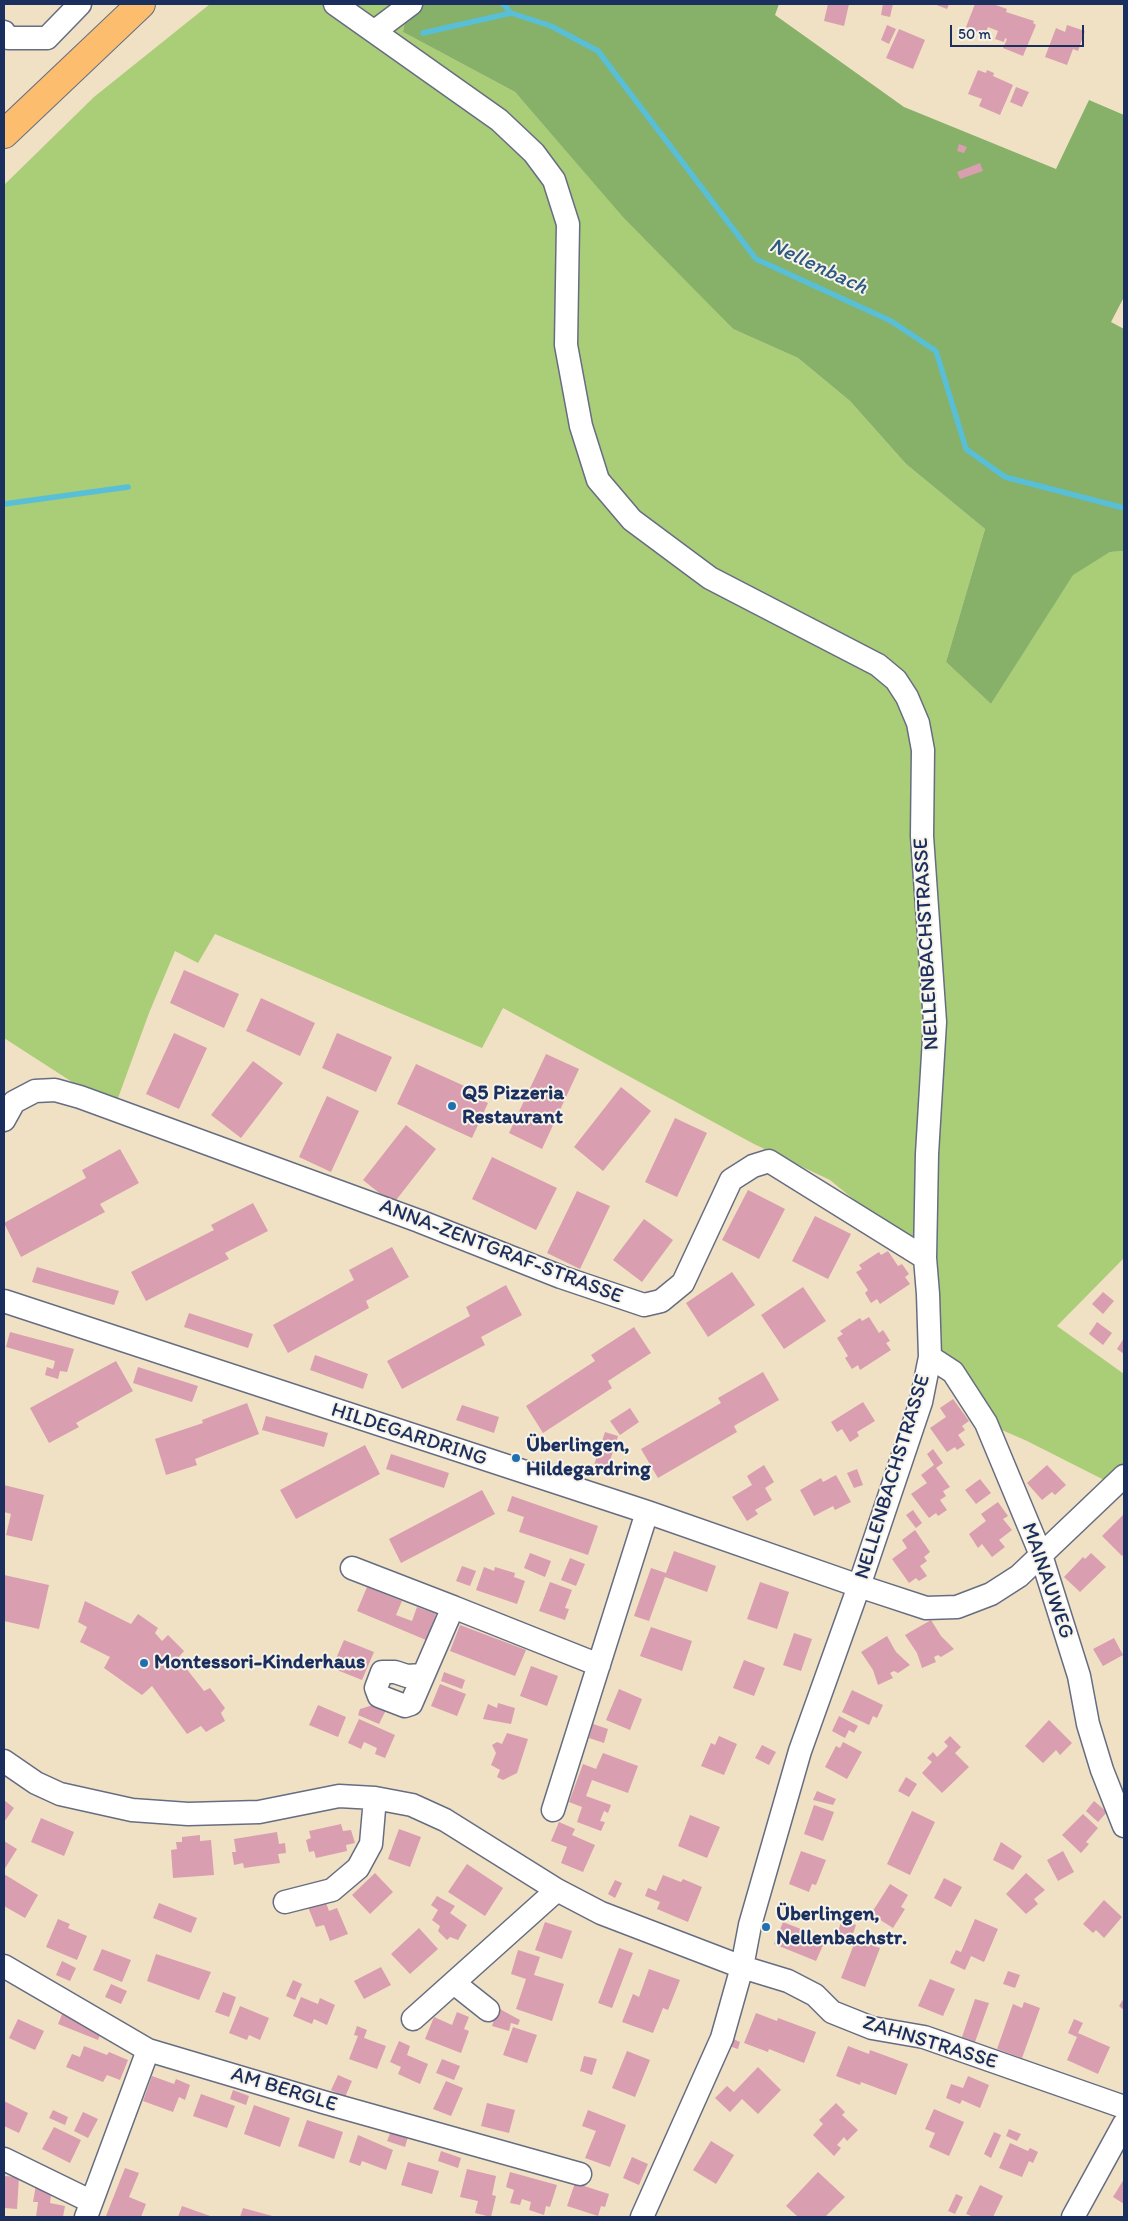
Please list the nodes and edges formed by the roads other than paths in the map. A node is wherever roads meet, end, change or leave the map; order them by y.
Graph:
1 (80, 4) edge
2 (141, 4) edge
3 (335, 4) edge
4 (411, 4) edge
5 (375, 30) junction
6 (4, 32) edge
7 (4, 134) edge
8 (4, 1120) edge
9 (925, 1258) junction
10 (4, 1301) edge
11 (930, 1357) junction
12 (1124, 1476) edge
13 (647, 1512) junction
14 (1041, 1555) junction
15 (352, 1568) dead end
16 (859, 1586) junction
17 (453, 1606) junction
18 (599, 1665) junction
19 (423, 1675) dead end
20 (4, 1761) edge
21 (375, 1798) junction
22 (553, 1810) dead end
23 (1124, 1826) edge
24 (557, 1890) junction
25 (285, 1902) dead end
26 (4, 1966) edge
27 (742, 1967) junction
28 (454, 1983) junction
29 (488, 2010) dead end
30 (413, 2019) dead end
31 (148, 2050) junction
32 (1124, 2107) edge
33 (1124, 2124) edge
34 (4, 2159) edge
35 (580, 2174) dead end
36 (88, 2209) edge
37 (642, 2217) edge
38 (1073, 2217) edge

1 - 6 street
2 - 7 main road
3 - 5 street, NELLENBACHSTRASSE
4 - 5 street
5 - 9 street, NELLENBACHSTRASSE
8 - 9 street, ANNA-ZENTGRAF-STRASSE
9 - 11 street, NELLENBACHSTRASSE
10 - 13 street, HILDEGARDRING
11 - 14 street, MAINAUWEG
11 - 16 street, NELLENBACHSTRASSE
12 - 14 street, HILDEGARDRING
13 - 16 street, HILDEGARDRING
13 - 18 street
14 - 16 street, HILDEGARDRING
14 - 23 street, MAINAUWEG
15 - 17 street
16 - 27 street, NELLENBACHSTRASSE
17 - 18 street
17 - 19 street
18 - 22 street
20 - 21 street, ZAHNSTRASSE
21 - 24 street, ZAHNSTRASSE
21 - 25 street
24 - 27 street, ZAHNSTRASSE
24 - 28 street
26 - 31 street, AM BERGLE
27 - 32 street, ZAHNSTRASSE
27 - 37 street, NELLENBACHSTRASSE
28 - 29 street
28 - 30 street
31 - 35 street, AM BERGLE
31 - 36 street
33 - 38 street
34 - 36 street

